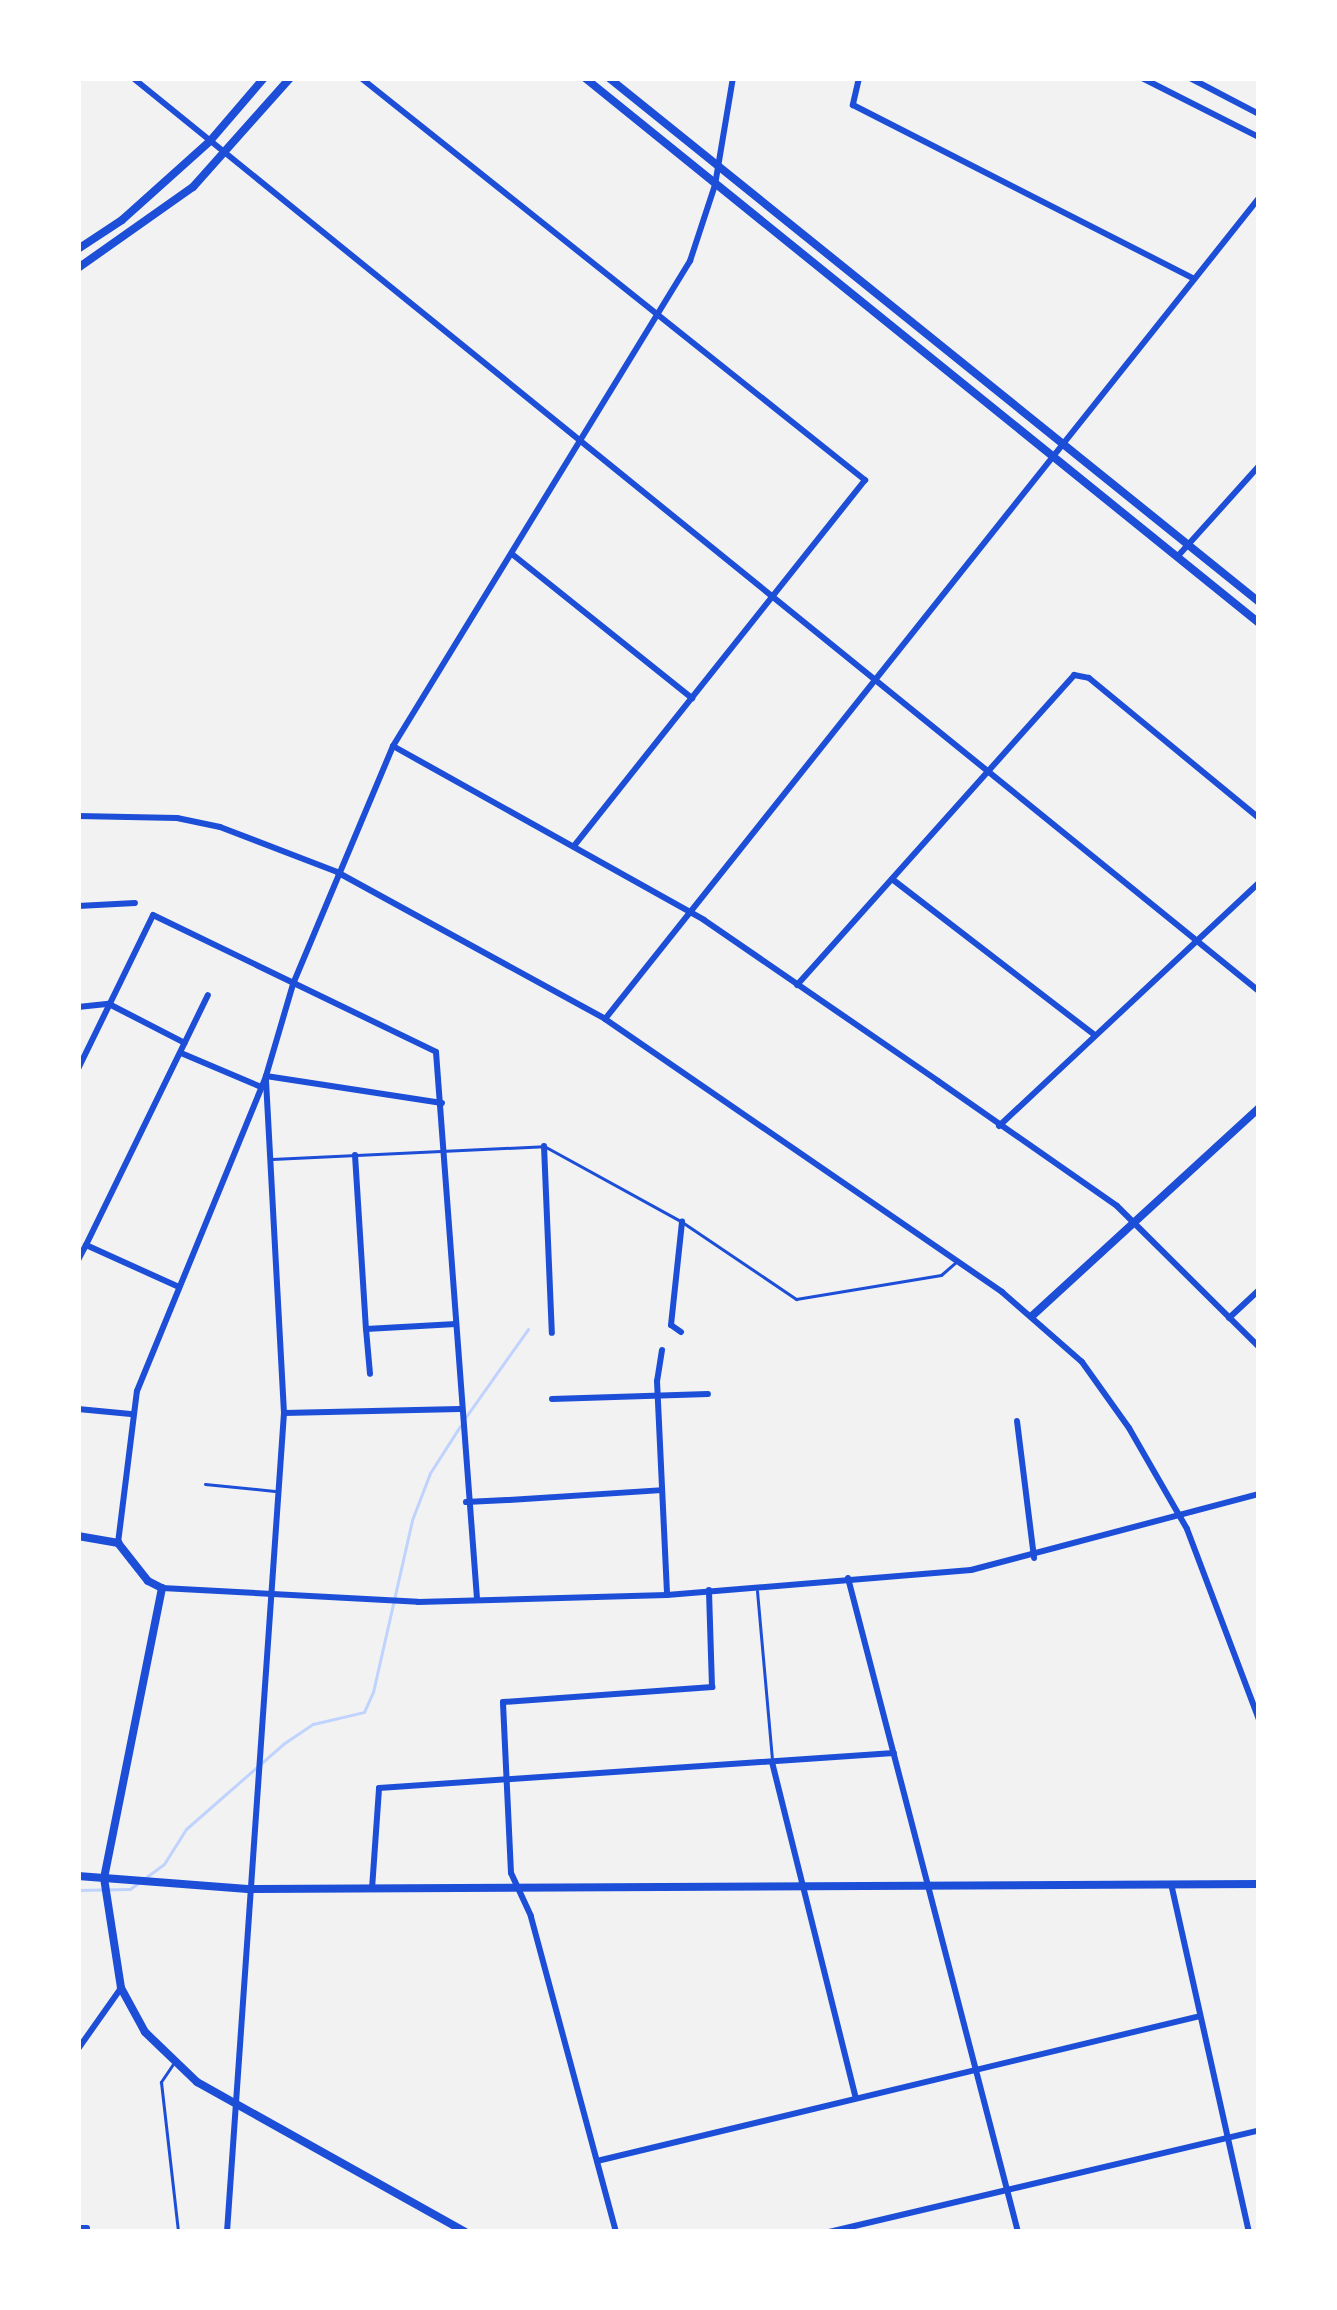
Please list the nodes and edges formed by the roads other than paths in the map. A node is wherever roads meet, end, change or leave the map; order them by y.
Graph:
1 (133, 78) edge
2 (265, 78) edge
3 (290, 78) edge
4 (361, 78) edge
5 (585, 78) edge
6 (609, 78) edge
7 (733, 78) edge
8 (859, 78) edge
9 (1142, 78) edge
10 (1190, 78) edge
11 (1259, 114) edge
12 (1259, 136) edge
13 (210, 141) junction
14 (226, 156) junction
15 (718, 166) junction
16 (715, 185) junction
17 (1259, 198) edge
18 (78, 249) edge
19 (78, 268) edge
20 (1194, 279) junction
21 (661, 315) junction
22 (578, 439) junction
23 (1060, 442) junction
24 (1050, 455) junction
25 (1259, 466) edge
26 (1188, 545) junction
27 (512, 554) junction
28 (1177, 557) junction
29 (774, 597) junction
30 (1259, 602) edge
31 (1259, 623) edge
32 (872, 679) junction
33 (692, 698) junction
34 (393, 746) junction
35 (989, 770) junction
36 (78, 816) edge
37 (1259, 818) edge
38 (574, 846) junction
39 (338, 872) junction
40 (892, 879) junction
41 (1259, 883) edge
42 (135, 903) dead end
43 (78, 906) edge
44 (689, 911) junction
45 (1197, 940) junction
46 (293, 984) junction
47 (797, 985) junction
48 (1259, 991) edge
49 (208, 995) dead end
50 (109, 1004) junction
51 (78, 1007) edge
52 (605, 1018) junction
53 (1094, 1036) junction
54 (185, 1044) junction
55 (181, 1053) junction
56 (78, 1069) edge
57 (266, 1076) junction
58 (261, 1087) junction
59 (442, 1103) junction
60 (1259, 1108) edge
61 (999, 1126) junction
62 (544, 1146) junction
63 (445, 1151) junction
64 (355, 1155) junction
65 (271, 1159) junction
66 (1134, 1221) junction
67 (682, 1222) junction
68 (86, 1245) junction
69 (78, 1260) edge
70 (957, 1261) junction
71 (179, 1287) junction
72 (1259, 1290) edge
73 (1032, 1316) junction
74 (1229, 1318) junction
75 (456, 1324) junction
76 (366, 1329) junction
77 (681, 1331) dead end
78 (552, 1333) dead end
79 (1259, 1347) edge
80 (662, 1350) dead end
81 (370, 1374) dead end
82 (708, 1394) dead end
83 (658, 1397) junction
84 (552, 1399) dead end
85 (78, 1409) edge
86 (460, 1409) junction
87 (131, 1414) junction
88 (284, 1414) junction
89 (1017, 1421) dead end
90 (205, 1484) dead end
91 (662, 1490) junction
92 (280, 1491) junction
93 (1259, 1494) edge
94 (466, 1502) junction
95 (1178, 1514) junction
96 (78, 1536) edge
97 (118, 1543) junction
98 (1034, 1558) junction
99 (848, 1579) junction
100 (757, 1585) junction
101 (162, 1588) junction
102 (709, 1589) junction
103 (273, 1593) junction
104 (667, 1595) junction
105 (477, 1599) junction
106 (1259, 1720) edge
107 (894, 1753) junction
108 (772, 1762) junction
109 (507, 1782) junction
110 (78, 1876) edge
111 (104, 1878) junction
112 (803, 1885) junction
113 (1259, 1885) edge
114 (927, 1886) junction
115 (1172, 1888) junction
116 (248, 1889) junction
117 (372, 1889) junction
118 (520, 1889) junction
119 (121, 1988) junction
120 (1200, 2016) junction
121 (78, 2049) edge
122 (174, 2063) junction
123 (975, 2069) junction
124 (856, 2098) junction
125 (237, 2102) junction
126 (1259, 2130) edge
127 (1226, 2138) junction
128 (597, 2161) junction
129 (1006, 2188) junction
130 (178, 2232) edge
131 (227, 2232) edge
132 (465, 2232) edge
133 (616, 2232) edge
134 (829, 2232) edge
135 (1018, 2232) edge
136 (1249, 2232) edge

1 - 13 street
2 - 13 street
3 - 14 street
4 - 21 street
5 - 16 street
6 - 15 street
7 - 15 street
8 - 20 street
9 - 12 street
10 - 11 street
13 - 14 street
13 - 18 street
14 - 19 street
14 - 22 street
15 - 16 street
15 - 23 street
16 - 21 street
16 - 24 street
17 - 20 street
20 - 23 street
21 - 22 street
21 - 29 street
22 - 27 street
22 - 29 street
23 - 24 street
23 - 26 street
24 - 28 street
24 - 32 street
25 - 26 street
26 - 28 street
26 - 30 street
27 - 33 street
27 - 34 street
28 - 31 street
29 - 32 street
29 - 33 street
32 - 35 street
32 - 44 street
33 - 38 street
34 - 38 street
34 - 39 street
35 - 37 street
35 - 40 street
35 - 45 street
36 - 39 street
38 - 44 street
39 - 46 street
39 - 52 street
40 - 47 street
40 - 53 street
41 - 45 street
42 - 43 street
44 - 47 street
44 - 52 street
45 - 48 street
45 - 53 street
46 - 50 street
46 - 57 street
46 - 59 street
47 - 61 street
49 - 54 street
50 - 51 street
50 - 54 street
50 - 56 street
52 - 70 street
53 - 61 street
54 - 55 street
55 - 58 street
55 - 68 street
57 - 58 street
57 - 59 street
57 - 65 street
58 - 71 street
59 - 63 street
60 - 66 street
61 - 66 street
62 - 63 lane
62 - 67 lane
62 - 78 street
63 - 64 lane
63 - 75 street
64 - 65 lane
64 - 76 street
65 - 88 street
66 - 73 street
66 - 74 street
67 - 70 lane
67 - 77 street
68 - 69 street
68 - 71 street
70 - 73 street
71 - 87 street
72 - 74 street
73 - 95 street
74 - 79 street
75 - 76 street
75 - 86 street
76 - 81 street
80 - 83 street
82 - 83 street
83 - 84 street
83 - 91 street
85 - 87 street
86 - 88 street
86 - 94 street
87 - 97 street
88 - 92 street
89 - 98 street
90 - 92 lane
91 - 94 street
91 - 104 street
92 - 103 street
93 - 95 street
94 - 105 street
95 - 98 street
95 - 106 street
96 - 97 street
97 - 101 street
98 - 99 street
99 - 100 street
99 - 107 street
100 - 102 street
100 - 108 lane
101 - 103 street
101 - 111 street
102 - 104 street
102 - 109 street
103 - 105 street
103 - 116 street
104 - 105 street
107 - 108 street
107 - 114 street
108 - 109 street
108 - 112 street
109 - 117 street
109 - 118 street
110 - 111 street
111 - 116 street
111 - 119 street
112 - 114 street
112 - 118 street
112 - 124 street
113 - 115 street
114 - 115 street
114 - 123 street
115 - 120 street
116 - 117 street
116 - 125 street
117 - 118 street
118 - 128 street
119 - 121 street
119 - 122 street
120 - 123 street
120 - 127 street
122 - 125 street
122 - 130 lane
123 - 124 street
123 - 129 street
124 - 128 street
125 - 131 street
125 - 132 street
126 - 127 street
127 - 129 street
127 - 136 street
128 - 133 street
129 - 134 street
129 - 135 street

